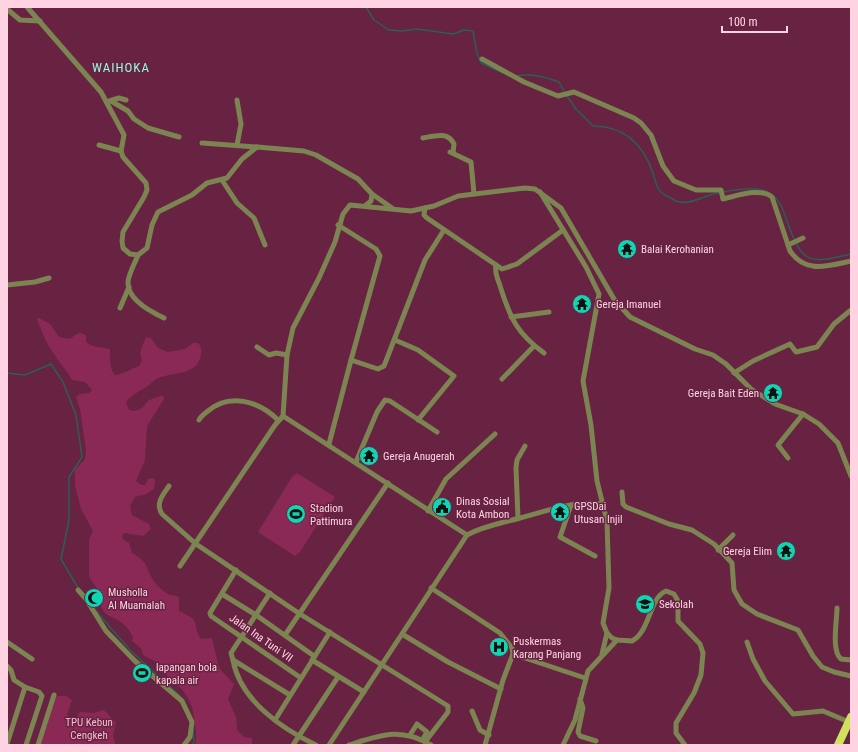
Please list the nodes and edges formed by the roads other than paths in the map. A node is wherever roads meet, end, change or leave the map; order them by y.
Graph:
1 (27, 7) edge
2 (7, 8) edge
3 (40, 21) junction
4 (482, 59) dead end
5 (126, 100) dead end
6 (237, 100) dead end
7 (108, 101) junction
8 (179, 137) dead end
9 (423, 138) dead end
10 (202, 143) dead end
11 (98, 145) dead end
12 (237, 145) junction
13 (257, 147) junction
14 (121, 150) junction
15 (222, 180) junction
16 (540, 192) junction
17 (372, 194) junction
18 (474, 194) junction
19 (365, 206) junction
20 (425, 208) junction
21 (395, 209) junction
22 (338, 226) junction
23 (444, 230) junction
24 (563, 230) junction
25 (799, 240) dead end
26 (265, 245) dead end
27 (788, 246) junction
28 (138, 255) junction
29 (851, 261) edge
30 (496, 265) junction
31 (49, 278) dead end
32 (7, 285) edge
33 (128, 287) junction
34 (120, 308) dead end
35 (851, 310) edge
36 (549, 312) dead end
37 (511, 317) junction
38 (164, 318) dead end
39 (395, 340) junction
40 (534, 346) junction
41 (257, 347) dead end
42 (544, 353) dead end
43 (287, 355) junction
44 (351, 360) junction
45 (734, 373) junction
46 (502, 379) dead end
47 (803, 414) junction
48 (283, 416) junction
49 (199, 420) dead end
50 (278, 420) junction
51 (418, 420) junction
52 (437, 432) dead end
53 (495, 434) dead end
54 (329, 444) junction
55 (525, 446) dead end
56 (788, 458) dead end
57 (356, 462) junction
58 (851, 476) edge
59 (388, 483) junction
60 (169, 486) dead end
61 (622, 492) dead end
62 (603, 504) junction
63 (571, 505) junction
64 (428, 511) junction
65 (518, 518) junction
66 (466, 535) junction
67 (733, 535) dead end
68 (196, 544) junction
69 (718, 550) junction
70 (595, 556) dead end
71 (180, 566) dead end
72 (236, 570) junction
73 (431, 588) junction
74 (78, 590) dead end
75 (270, 593) junction
76 (222, 594) junction
77 (838, 608) dead end
78 (300, 614) junction
79 (256, 616) junction
80 (330, 632) junction
81 (607, 633) junction
82 (402, 634) junction
83 (286, 635) junction
84 (242, 636) junction
85 (617, 640) junction
86 (7, 642) edge
87 (747, 642) dead end
88 (513, 654) junction
89 (602, 654) junction
90 (313, 658) junction
91 (32, 659) dead end
92 (233, 660) junction
93 (851, 660) edge
94 (382, 664) junction
95 (7, 666) edge
96 (851, 676) edge
97 (338, 677) junction
98 (300, 678) junction
99 (585, 678) junction
100 (25, 687) junction
101 (501, 689) junction
102 (364, 692) junction
103 (54, 694) dead end
104 (290, 695) junction
105 (580, 699) junction
106 (472, 711) dead end
107 (275, 720) junction
108 (850, 720) edge
109 (410, 735) junction
110 (300, 736) junction
111 (489, 736) junction
112 (424, 741) junction
113 (596, 741) dead end
114 (7, 744) edge
115 (26, 745) edge
116 (38, 745) edge
117 (184, 745) edge
118 (293, 745) edge
119 (316, 745) edge
120 (329, 745) edge
121 (349, 745) edge
122 (431, 745) edge
123 (485, 745) edge
124 (563, 745) edge
125 (685, 745) edge
126 (838, 745) edge

1 - 3 street
2 - 3 street
3 - 7 street
4 - 27 street
5 - 7 street
6 - 12 street
7 - 8 street
7 - 14 street
9 - 18 street
10 - 12 street
11 - 14 street
12 - 13 street
13 - 15 street
13 - 17 street
14 - 28 street
15 - 26 street
15 - 28 street
16 - 18 street
16 - 24 street
16 - 45 street
17 - 19 street
17 - 21 street
18 - 20 street
19 - 21 street
19 - 22 street
20 - 21 street
20 - 23 street
22 - 43 street
22 - 44 street
23 - 30 street
23 - 39 street
24 - 30 street
24 - 62 street
25 - 27 street
27 - 29 street
28 - 33 street
30 - 37 street
31 - 32 street
33 - 34 street
33 - 38 street
35 - 45 street
36 - 37 street
37 - 40 street
39 - 44 street
39 - 51 street
40 - 42 street
40 - 46 street
41 - 43 street
43 - 48 street
44 - 54 street
45 - 47 street
47 - 56 street
47 - 58 street
48 - 50 street
48 - 54 street
49 - 50 street
50 - 68 street
51 - 52 street
51 - 57 street
53 - 64 street
54 - 57 street
55 - 65 street
57 - 59 street
59 - 64 street
59 - 78 street
60 - 68 street
61 - 69 street
62 - 63 street
62 - 81 street
63 - 65 street
63 - 70 street
64 - 66 street
65 - 66 street
66 - 73 street
67 - 69 street
68 - 71 street
68 - 72 street
69 - 96 street
72 - 75 street
72 - 76 street
73 - 82 street
73 - 88 street
74 - 117 street
75 - 78 street
75 - 79 street
76 - 79 street
76 - 84 street, Jalan Ina Tuni VII
77 - 93 street
78 - 80 street
78 - 83 street
79 - 83 street
79 - 84 street
80 - 90 street
80 - 94 street
81 - 85 street
81 - 89 street
82 - 94 street
82 - 101 street
83 - 90 street
84 - 92 street
84 - 98 street, Jalan Ina Tuni VII
85 - 89 street
85 - 125 street
86 - 91 street
87 - 108 street
88 - 99 street
88 - 101 street
89 - 99 street
90 - 97 street
90 - 98 street
92 - 104 street
92 - 107 street
94 - 102 street
94 - 112 street
95 - 100 street
97 - 102 street
97 - 110 street
98 - 104 street
99 - 105 street
100 - 114 street
100 - 115 street
101 - 111 street
102 - 120 street
103 - 116 street
104 - 107 street
105 - 113 street
105 - 124 street
106 - 111 street
107 - 110 street
108 - 126 highway
109 - 112 street
109 - 112 street
109 - 121 street
110 - 118 street
110 - 119 street
111 - 123 street
112 - 122 street

